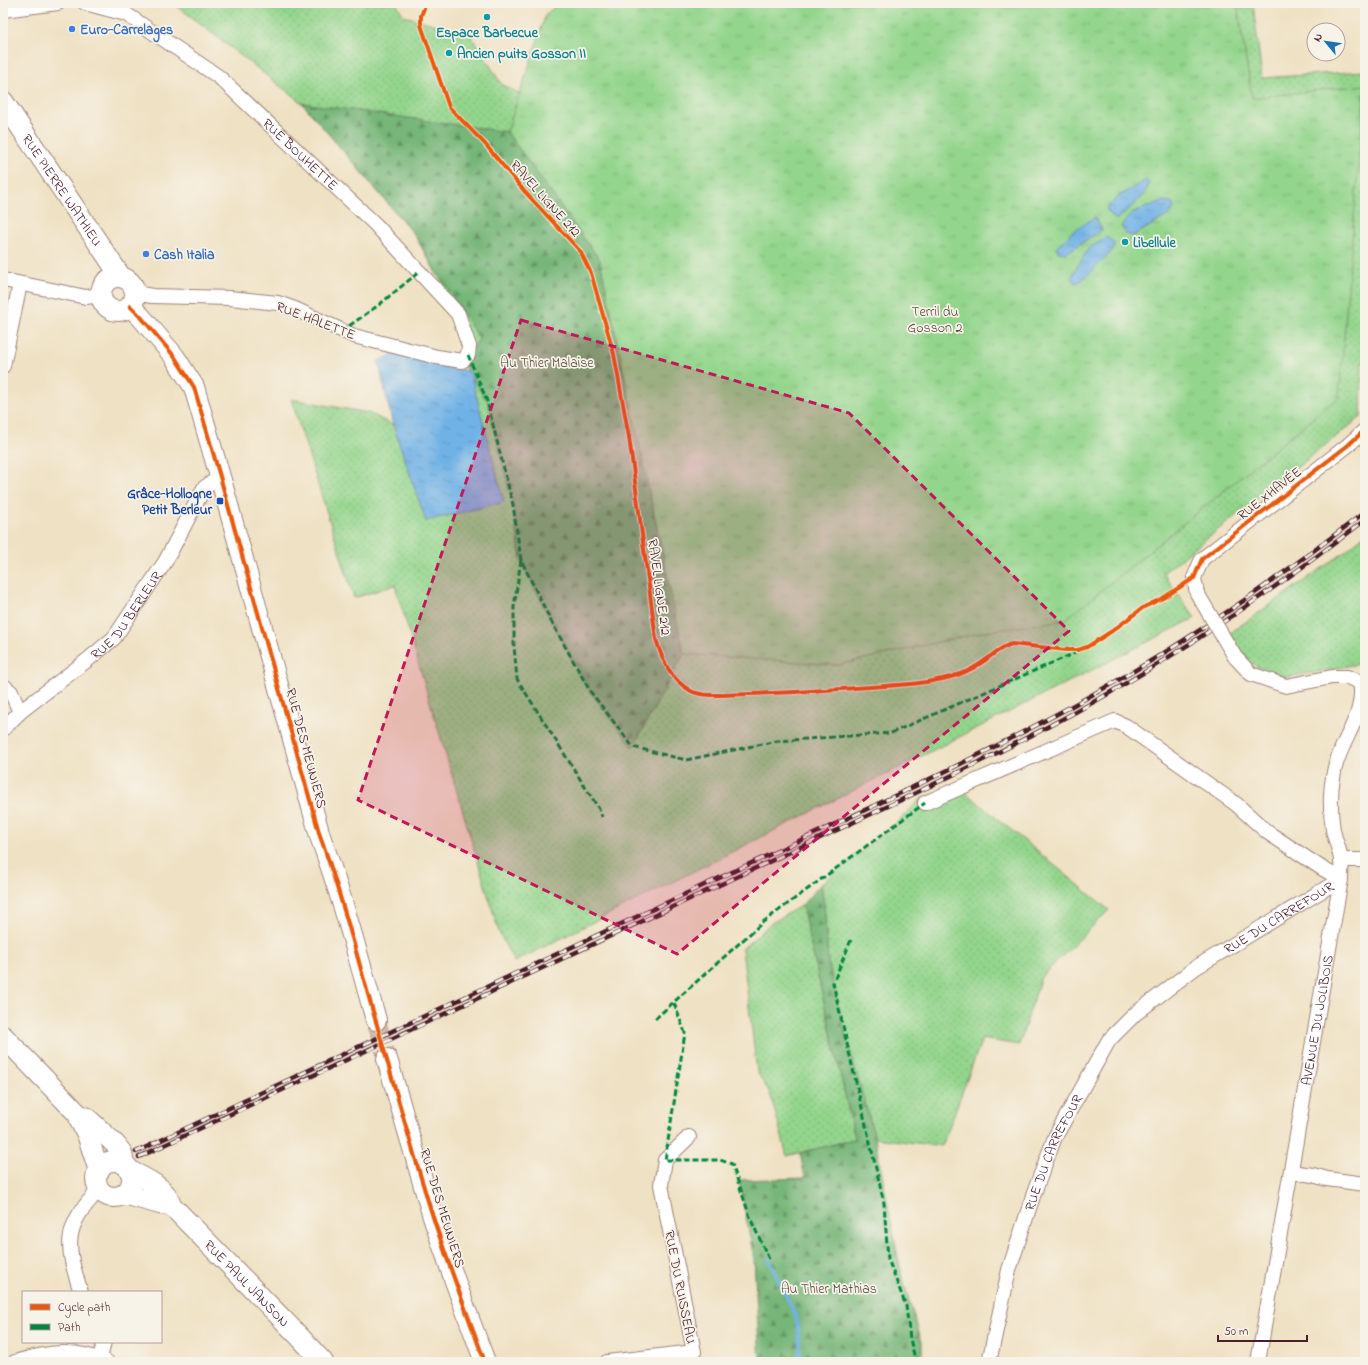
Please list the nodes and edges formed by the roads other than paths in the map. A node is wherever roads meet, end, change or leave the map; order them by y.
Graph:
1 (58, 3) edge
2 (85, 3) edge
3 (3, 10) edge
4 (3, 101) edge
5 (3, 280) edge
6 (20, 284) junction
7 (108, 286) junction
8 (133, 300) junction
9 (468, 355) joint
10 (3, 366) edge
11 (1365, 430) edge
12 (221, 480) junction
13 (1362, 679) edge
14 (3, 685) edge
15 (20, 712) junction
16 (3, 729) edge
17 (925, 803) dead end
18 (1341, 860) junction
19 (1365, 860) edge
20 (1341, 879) junction
21 (376, 1020) tunnel mouth
22 (3, 1036) edge
23 (387, 1059) tunnel mouth
24 (79, 1115) junction
25 (689, 1137) dead end
26 (127, 1167) junction
27 (1291, 1172) junction
28 (1365, 1184) edge
29 (107, 1187) junction
30 (171, 1205) junction
31 (81, 1291) edge
32 (90, 1291) edge
33 (103, 1343) edge
34 (96, 1354) edge
35 (15, 1362) edge
36 (323, 1362) edge
37 (486, 1362) edge
38 (607, 1362) edge
39 (989, 1362) edge
40 (1258, 1362) edge

1 - 3 street
2 - 9 street, RUE BOUHETTE
4 - 7 street, RUE PIERRE WATHIEU
5 - 6 street
6 - 7 street
6 - 10 street
7 - 8 street
7 - 8 street
8 - 9 street, RUE HALETTE
8 - 12 street, RUE DES MEUNIERS
11 - 13 street, RUE XHAVÉE, bridge
12 - 15 street, RUE DU BERLEUR
12 - 21 street, RUE DES MEUNIERS
13 - 18 street, AVENUE DU JOLIBOIS
14 - 15 street
15 - 16 street, RUE DU BERLEUR
17 - 20 street, RUE DU CARREFOUR
18 - 19 street
18 - 20 street, AVENUE DU JOLIBOIS
20 - 27 street, AVENUE DU JOLIBOIS
20 - 39 street, RUE DU CARREFOUR
22 - 24 street
23 - 37 street, RUE DES MEUNIERS
24 - 26 street
24 - 29 street
25 - 38 street, RUE DU RUISSEAU
26 - 29 street
26 - 29 street
26 - 30 street, RUE PAUL JANSON
27 - 28 street
27 - 40 street, AVENUE DU JOLIBOIS
29 - 30 street
29 - 31 street
29 - 32 street
30 - 36 street, RUE PAUL JANSON
33 - 34 street
34 - 35 street

